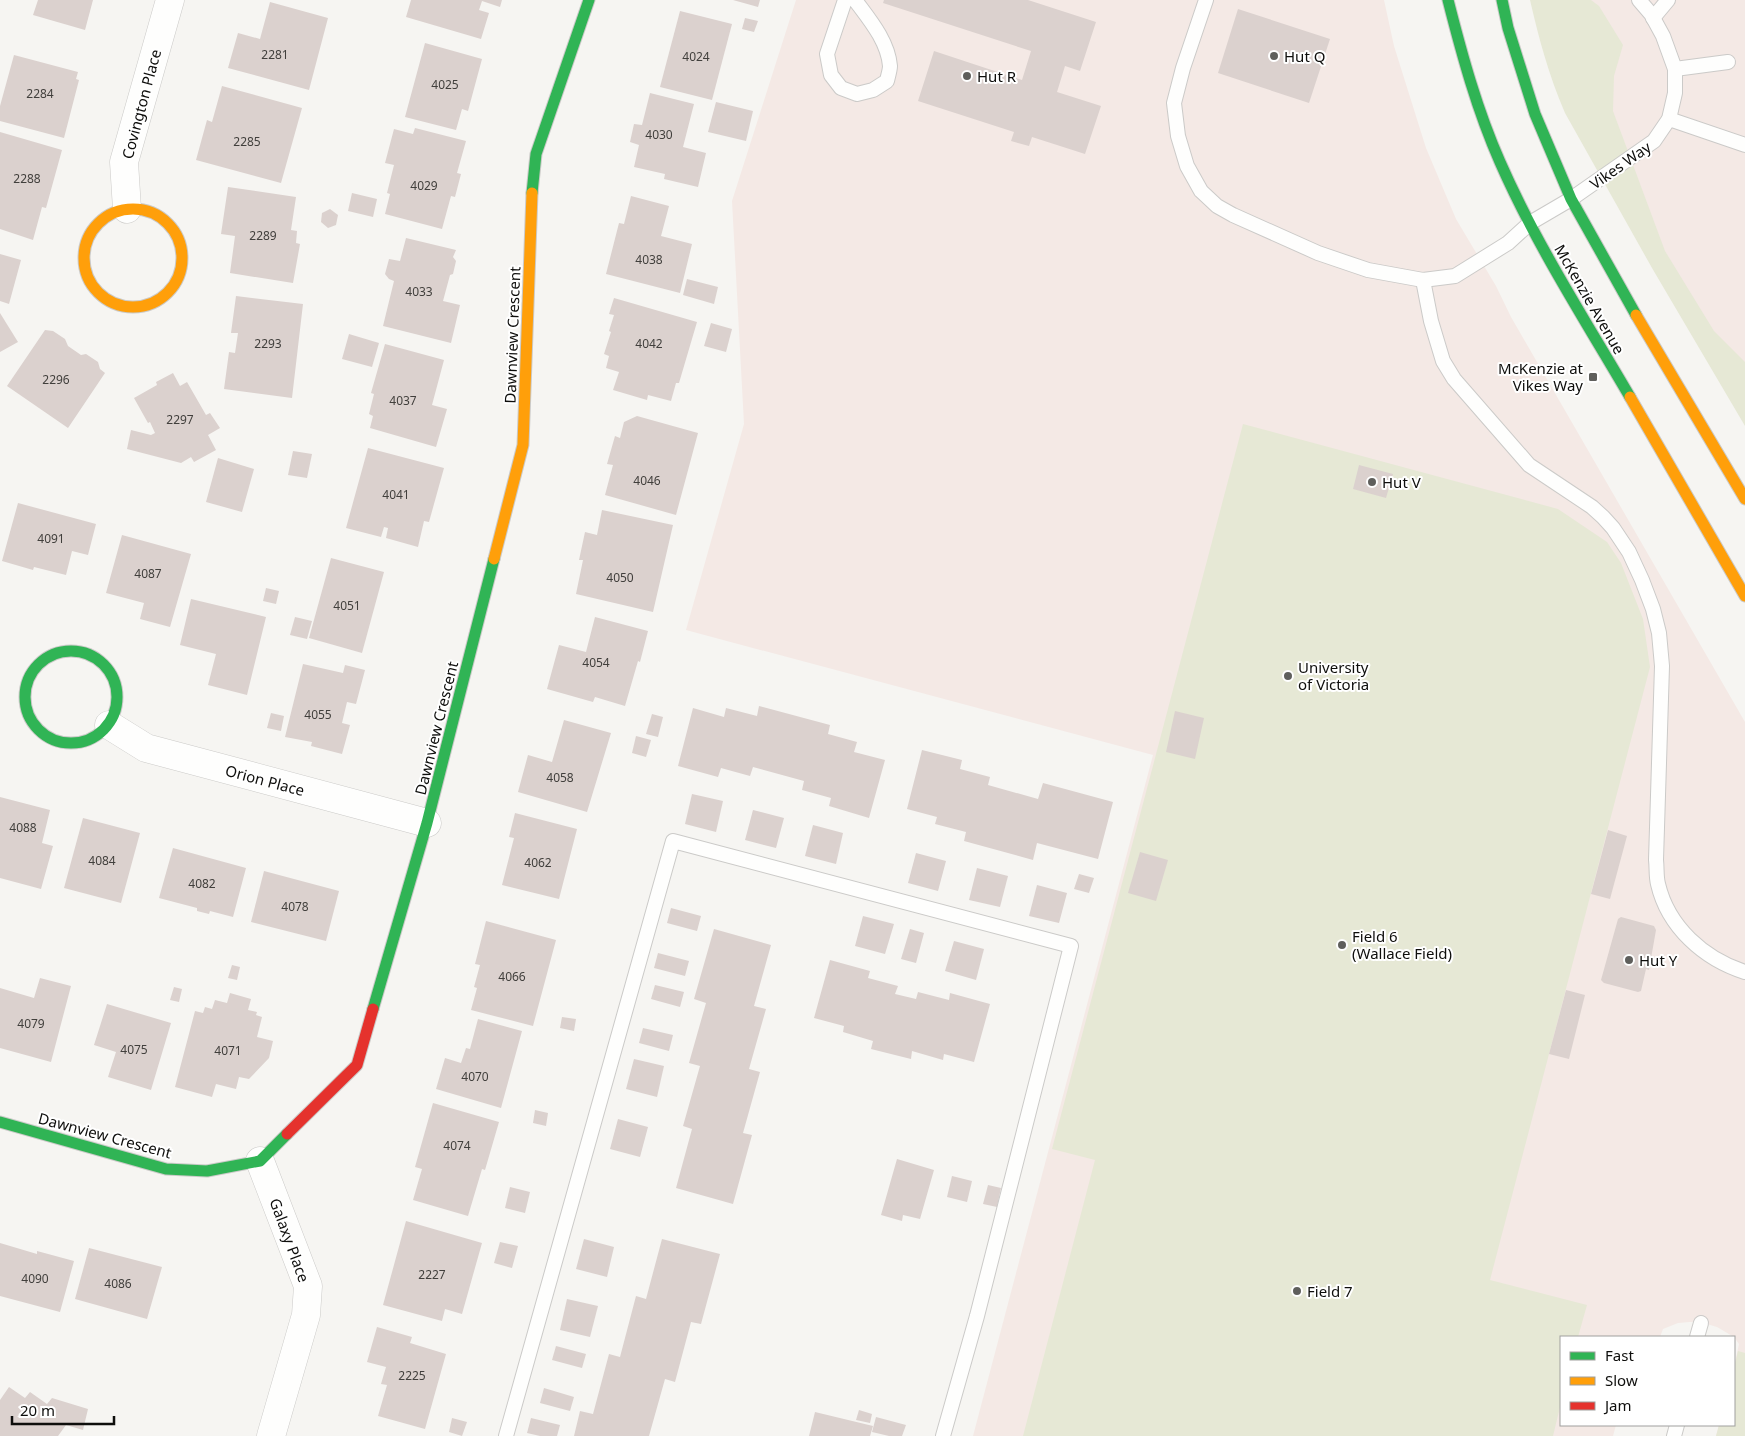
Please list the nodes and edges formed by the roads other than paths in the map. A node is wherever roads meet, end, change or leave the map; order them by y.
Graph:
1 (170, 0) edge
2 (589, 0) edge
3 (845, 0) edge
4 (855, 0) edge
5 (1206, 0) edge
6 (1448, 0) edge
7 (1502, 0) edge
8 (1639, 0) edge
9 (1668, 0) edge
10 (1653, 18) junction
11 (1728, 62) dead end
12 (1675, 69) junction
13 (1669, 119) junction
14 (1745, 145) edge
15 (1571, 199) junction
16 (128, 209) junction
17 (1530, 223) junction
18 (1422, 280) junction
19 (1745, 498) edge
20 (1745, 596) edge
21 (109, 724) junction
22 (427, 823) junction
23 (1745, 972) edge
24 (0, 1122) edge
25 (260, 1161) junction
26 (1701, 1323) dead end
27 (1697, 1336) edge
28 (270, 1436) edge
29 (506, 1436) edge
30 (943, 1436) edge

1 - 16 street, Covington Place
2 - 22 street, Dawnview Crescent
3 - 4 lane
5 - 18 lane, Vikes Way
6 - 17 street, McKenzie Avenue
7 - 15 street
8 - 10 lane, Vikes Way
9 - 10 lane
10 - 12 lane, Vikes Way
11 - 12 lane
12 - 13 lane, Vikes Way
13 - 14 lane
13 - 15 lane, Vikes Way
15 - 17 lane, Vikes Way
15 - 19 street
16 - 16 street
17 - 18 lane, Vikes Way
17 - 20 street, McKenzie Avenue
18 - 23 lane
21 - 21 street
21 - 22 street, Orion Place
22 - 25 street, Dawnview Crescent
24 - 25 street, Dawnview Crescent
25 - 28 street, Galaxy Place
26 - 27 lane
29 - 30 lane

